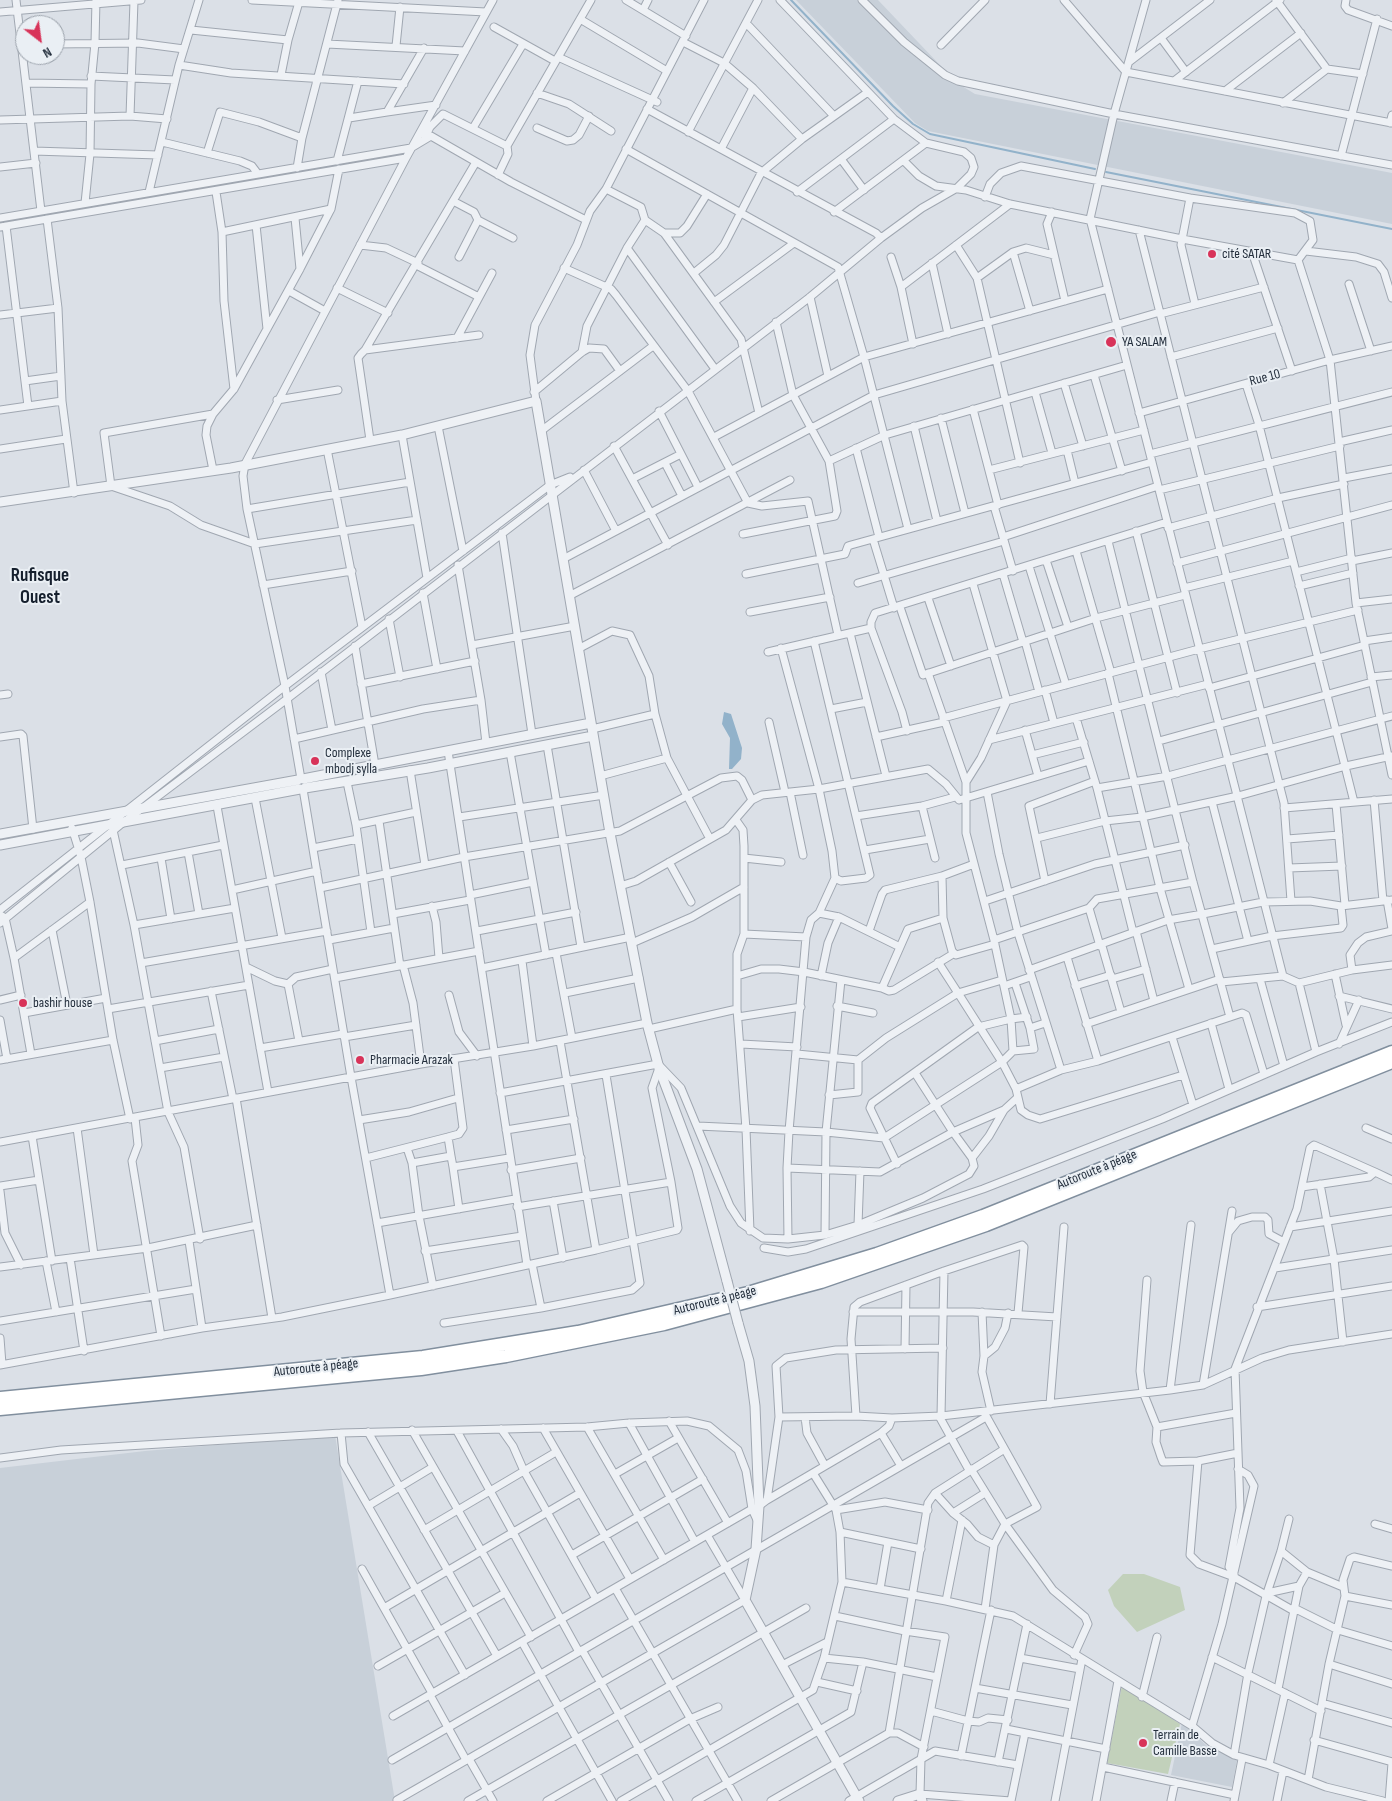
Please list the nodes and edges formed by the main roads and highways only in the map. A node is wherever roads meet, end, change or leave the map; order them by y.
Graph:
1 (1392, 1052) edge
2 (1392, 1062) edge
3 (0, 1398) edge
4 (0, 1409) edge

1 - 3 highway, Autoroute à péage
2 - 4 highway

